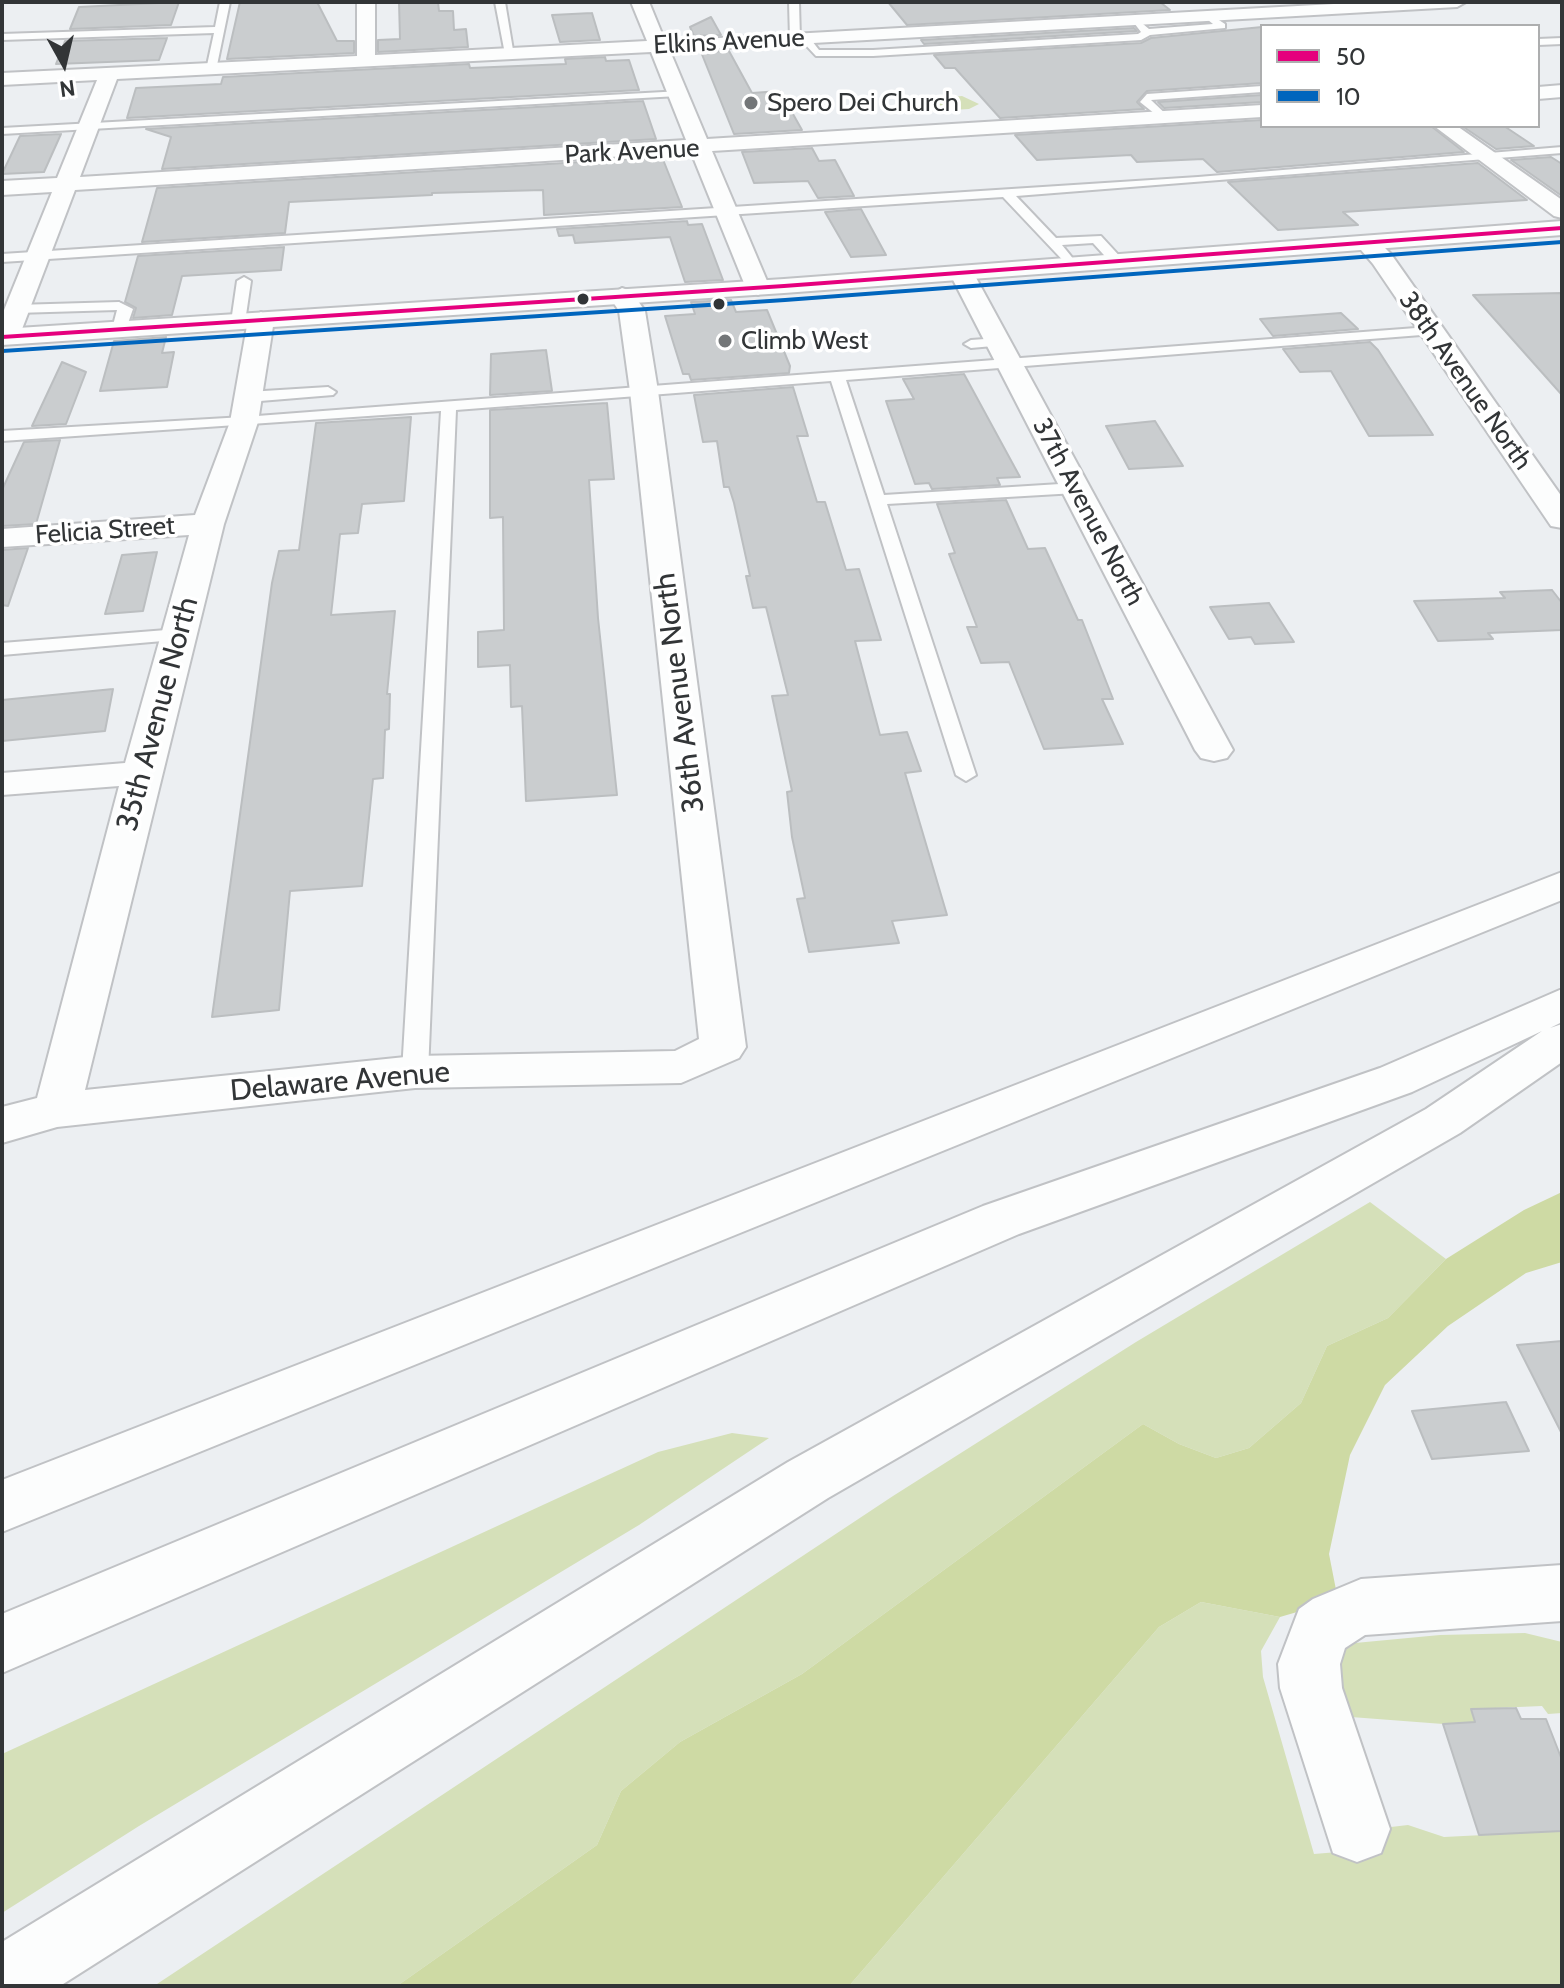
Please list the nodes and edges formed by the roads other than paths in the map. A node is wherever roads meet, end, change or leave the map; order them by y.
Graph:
1 (225, 2) edge
2 (366, 2) edge
3 (500, 2) edge
4 (640, 2) edge
5 (794, 2) edge
6 (1457, 2) edge
7 (1273, 7) edge
8 (950, 10) dead end
9 (1298, 24) edge
10 (1141, 26) junction
11 (220, 30) junction
12 (970, 31) junction
13 (2, 37) edge
14 (800, 39) junction
15 (1562, 41) edge
16 (1540, 42) edge
17 (658, 46) junction
18 (510, 54) junction
19 (366, 61) junction
20 (211, 70) junction
21 (109, 74) junction
22 (2, 79) edge
23 (1260, 89) edge
24 (1562, 91) edge
25 (678, 93) junction
26 (1540, 93) edge
27 (1260, 111) edge
28 (1165, 119) junction
29 (89, 126) junction
30 (1447, 128) edge
31 (2, 131) edge
32 (701, 148) junction
33 (1562, 150) edge
34 (1485, 155) junction
35 (68, 184) junction
36 (2, 188) edge
37 (1006, 193) junction
38 (726, 210) junction
39 (1562, 211) edge
40 (1562, 228) edge
41 (1053, 242) junction
42 (1367, 243) junction
43 (35, 256) junction
44 (2, 258) edge
45 (1118, 262) junction
46 (1072, 266) junction
47 (962, 274) junction
48 (244, 281) dead end
49 (758, 288) junction
50 (622, 296) junction
51 (16, 309) junction
52 (250, 321) junction
53 (119, 329) junction
54 (1429, 331) junction
55 (4, 337) edge
56 (993, 349) junction
57 (837, 376) junction
58 (644, 391) junction
59 (328, 392) dead end
60 (449, 405) junction
61 (246, 409) junction
62 (2, 436) edge
63 (1076, 488) junction
64 (877, 500) junction
65 (1562, 519) edge
66 (208, 524) junction
67 (2, 538) edge
68 (179, 635) junction
69 (2, 649) edge
70 (1214, 750) dead end
71 (141, 773) junction
72 (966, 775) dead end
73 (2, 784) edge
74 (1562, 885) edge
75 (1562, 1004) edge
76 (1562, 1040) edge
77 (681, 1067) joint
78 (415, 1072) junction
79 (57, 1110) junction
80 (2, 1125) edge
81 (479, 1316) junction
82 (2, 1475) edge
83 (2, 1506) edge
84 (1562, 1593) edge
85 (2, 1644) edge
86 (1357, 1829) dead end
87 (2, 1982) edge

1 - 11 lane
2 - 19 main road
3 - 18 lane
4 - 17 main road
5 - 14 lane
6 - 7 main road, Elkins Avenue
7 - 9 main road
7 - 10 main road, Elkins Avenue
8 - 12 main road
10 - 12 main road, Elkins Avenue
10 - 14 lane
11 - 13 lane
11 - 20 lane
12 - 14 main road, Elkins Avenue
14 - 17 main road, Elkins Avenue
15 - 16 lane
17 - 18 main road, Elkins Avenue
17 - 25 main road
18 - 19 main road, Elkins Avenue
19 - 20 main road, Elkins Avenue
20 - 21 main road, Elkins Avenue
21 - 22 main road, Elkins Avenue
21 - 29 main road
23 - 28 lane
24 - 26 main road
25 - 29 lane
25 - 32 main road
27 - 28 main road, Park Avenue
28 - 32 main road, Park Avenue
29 - 31 lane
29 - 35 main road
30 - 34 main road
32 - 35 main road, Park Avenue
32 - 38 main road
33 - 34 lane
34 - 37 lane
34 - 39 main road
35 - 36 main road, Park Avenue
35 - 43 main road
37 - 38 lane
37 - 41 lane
38 - 43 lane
38 - 49 main road
40 - 42 main road
41 - 45 lane
41 - 46 lane
42 - 45 main road
42 - 54 main road, 38th Avenue North
43 - 44 lane
43 - 51 main road
45 - 46 main road
46 - 47 main road
47 - 49 main road
47 - 56 main road, 37th Avenue North
48 - 52 lane
49 - 50 main road
50 - 52 main road
50 - 58 main road, 36th Avenue North
51 - 53 lane
51 - 55 main road
52 - 53 main road
52 - 61 main road, 35th Avenue North
53 - 55 main road
54 - 56 lane
54 - 65 main road, 38th Avenue North
56 - 57 lane
56 - 63 main road, 37th Avenue North
57 - 58 lane
57 - 64 lane
58 - 60 lane
58 - 77 main road, 36th Avenue North
59 - 61 lane
60 - 61 lane
60 - 78 lane
61 - 62 lane
61 - 66 main road, 35th Avenue North
63 - 64 lane
63 - 70 main road, 37th Avenue North
64 - 72 lane
66 - 67 main road, Felicia Street
66 - 68 main road, 35th Avenue North
68 - 69 lane
68 - 71 main road, 35th Avenue North
71 - 73 main road
71 - 79 main road, 35th Avenue North
74 - 81 main road
75 - 85 main road
76 - 87 main road
77 - 78 main road, Delaware Avenue
78 - 79 main road, Delaware Avenue
79 - 80 main road, Delaware Avenue
81 - 82 main road
81 - 83 main road
84 - 86 main road

